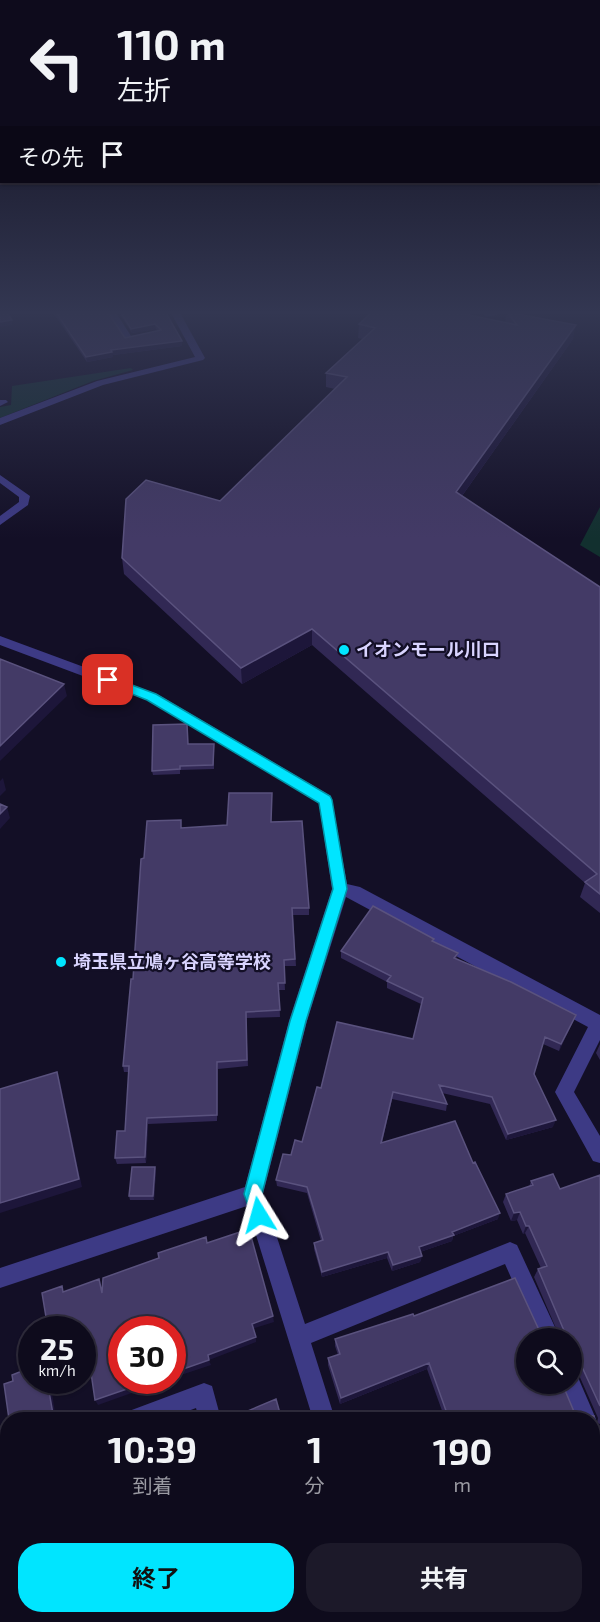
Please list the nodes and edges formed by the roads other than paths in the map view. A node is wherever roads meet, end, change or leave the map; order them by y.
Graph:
1 (88, 387) edge
2 (0, 422) edge
3 (0, 478) edge
4 (0, 522) edge
5 (0, 640) edge
6 (340, 889) junction
7 (600, 1024) edge
8 (600, 1154) edge
9 (253, 1194) junction
10 (0, 1278) edge
11 (544, 1328) edge
12 (298, 1337) junction
13 (574, 1394) edge
14 (155, 1412) edge
15 (208, 1412) edge
16 (322, 1412) edge
17 (582, 1412) edge

1 - 2 street
3 - 4 street
5 - 6 street
6 - 7 street
6 - 9 street
7 - 8 street
9 - 10 street
9 - 12 street
11 - 12 street
12 - 16 street
13 - 17 street
14 - 15 street

